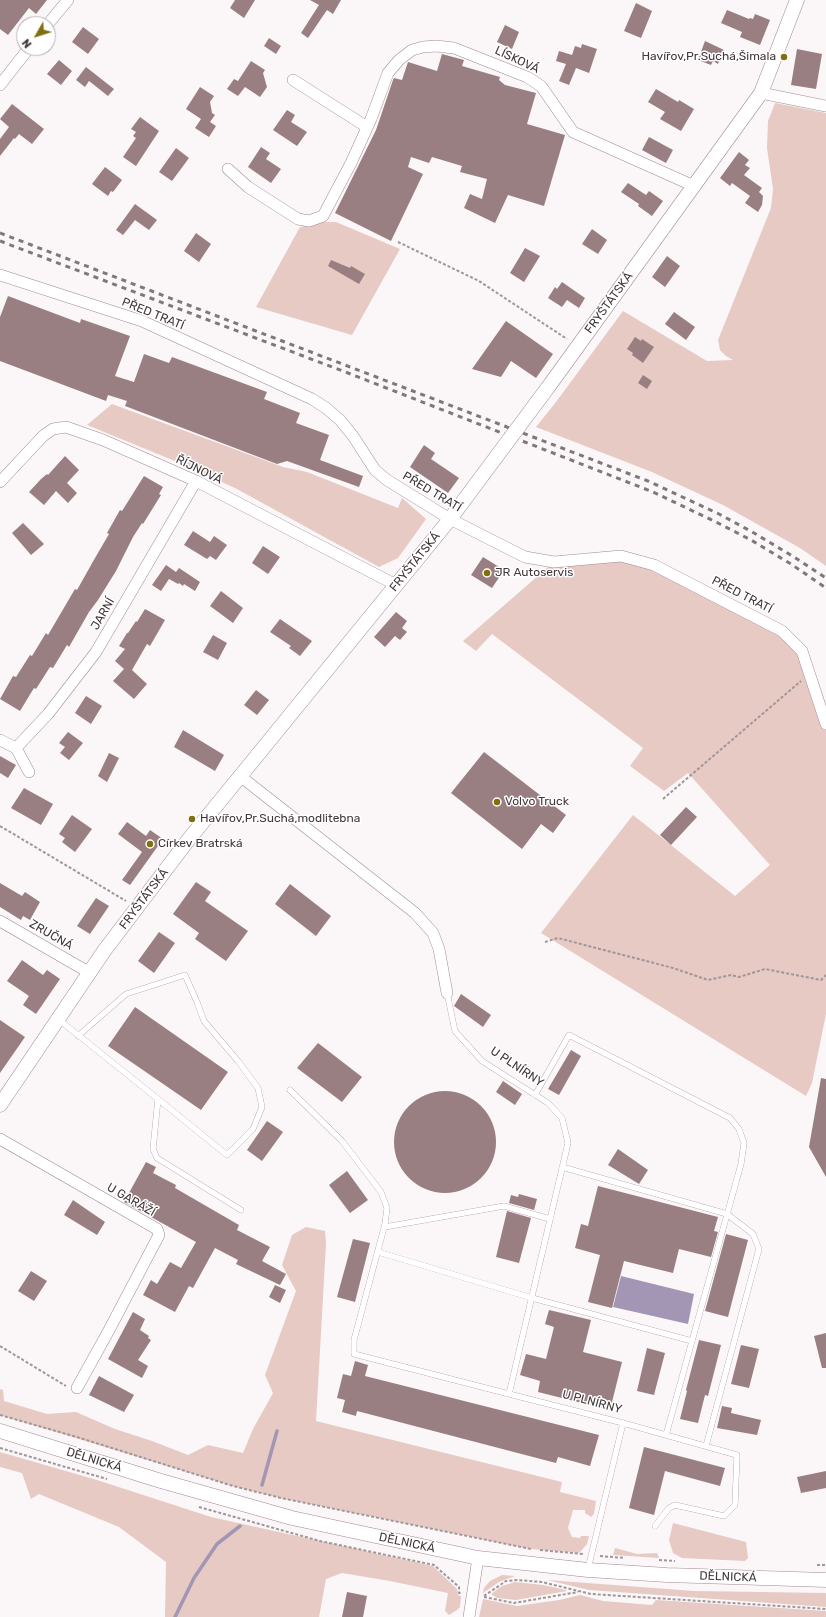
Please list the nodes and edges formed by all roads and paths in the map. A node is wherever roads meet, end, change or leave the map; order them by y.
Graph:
1 (68, 0) edge
2 (797, 0) edge
3 (55, 16) edge
4 (23, 56) edge
5 (293, 80) dead end
6 (0, 85) edge
7 (761, 93) junction
8 (826, 106) edge
9 (367, 127) junction
10 (228, 169) dead end
11 (694, 186) junction
12 (398, 242) dead end
13 (0, 275) edge
14 (578, 346) junction
15 (196, 481) junction
16 (0, 482) edge
17 (450, 519) junction
18 (396, 586) junction
19 (809, 674) junction
20 (826, 724) edge
21 (0, 740) edge
22 (16, 748) junction
23 (29, 772) dead end
24 (240, 776) junction
25 (662, 799) dead end
26 (0, 826) edge
27 (137, 908) junction
28 (0, 920) edge
29 (545, 942) dead end
30 (90, 973) junction
31 (826, 975) edge
32 (448, 993) joint
33 (58, 1019) junction
34 (78, 1036) junction
35 (290, 1090) dead end
36 (535, 1095) junction
37 (158, 1099) junction
38 (0, 1104) edge
39 (0, 1140) edge
40 (562, 1167) junction
41 (241, 1210) dead end
42 (727, 1214) junction
43 (550, 1219) junction
44 (384, 1227) junction
45 (378, 1252) junction
46 (532, 1298) junction
47 (692, 1341) junction
48 (0, 1346) edge
49 (77, 1388) joint
50 (509, 1394) junction
51 (0, 1415) edge
52 (623, 1423) junction
53 (0, 1431) edge
54 (666, 1435) junction
55 (706, 1446) junction
56 (221, 1513) dead end
57 (655, 1526) dead end
58 (592, 1555) junction
59 (478, 1558) junction
60 (628, 1558) dead end
61 (658, 1560) dead end
62 (681, 1561) dead end
63 (812, 1565) dead end
64 (826, 1565) edge
65 (588, 1570) junction
66 (826, 1580) edge
67 (580, 1592) junction
68 (478, 1596) junction
69 (826, 1609) edge
70 (469, 1617) edge

1 - 3 street
2 - 7 street, FRYŠTÁTSKÁ
4 - 6 street
5 - 9 street
7 - 8 street
7 - 11 street, FRYŠTÁTSKÁ
9 - 10 street, LÍSKOVÁ
9 - 11 street, LÍSKOVÁ
11 - 14 street, FRYŠTÁTSKÁ
12 - 14 path
13 - 17 street, PŘED TRATÍ
14 - 17 street, FRYŠTÁTSKÁ, bridge
15 - 16 street, ŘÍJNOVÁ
15 - 18 street, ŘÍJNOVÁ
15 - 22 street, JARNÍ
17 - 18 street, FRYŠTÁTSKÁ
17 - 19 street, PŘED TRATÍ
18 - 24 street, FRYŠTÁTSKÁ
19 - 20 street, PŘED TRATÍ
19 - 25 path
21 - 22 street
22 - 23 street
24 - 27 street, FRYŠTÁTSKÁ
24 - 32 street, U PLNÍRNY
26 - 27 path
27 - 30 street, FRYŠTÁTSKÁ
28 - 30 street, ZRUČNÁ
29 - 31 path
30 - 33 street, FRYŠTÁTSKÁ
32 - 36 lane, U PLNÍRNY
33 - 34 lane
33 - 38 street, FRYŠTÁTSKÁ
34 - 37 lane
34 - 37 lane
35 - 44 lane, U PLNÍRNY
36 - 40 lane, U PLNÍRNY
36 - 42 lane
37 - 41 lane
39 - 49 street, U GARÁŽÍ
40 - 42 lane
40 - 43 lane, U PLNÍRNY
42 - 47 lane
42 - 55 lane
43 - 44 lane
43 - 46 lane, U PLNÍRNY
44 - 45 lane, U PLNÍRNY
45 - 46 lane
45 - 50 lane, U PLNÍRNY
46 - 47 lane
46 - 50 lane, U PLNÍRNY
47 - 54 lane
48 - 49 path
50 - 52 lane, U PLNÍRNY
51 - 58 path
52 - 54 lane
52 - 58 lane, U PLNÍRNY
53 - 59 street, DĚLNICKÁ
54 - 55 lane
55 - 57 lane
56 - 68 path
58 - 60 path
58 - 65 lane, U PLNÍRNY
59 - 65 street, DĚLNICKÁ
59 - 68 street
61 - 62 path
63 - 64 path
65 - 66 street, DĚLNICKÁ
67 - 68 path
67 - 68 path
67 - 69 path
68 - 70 street

